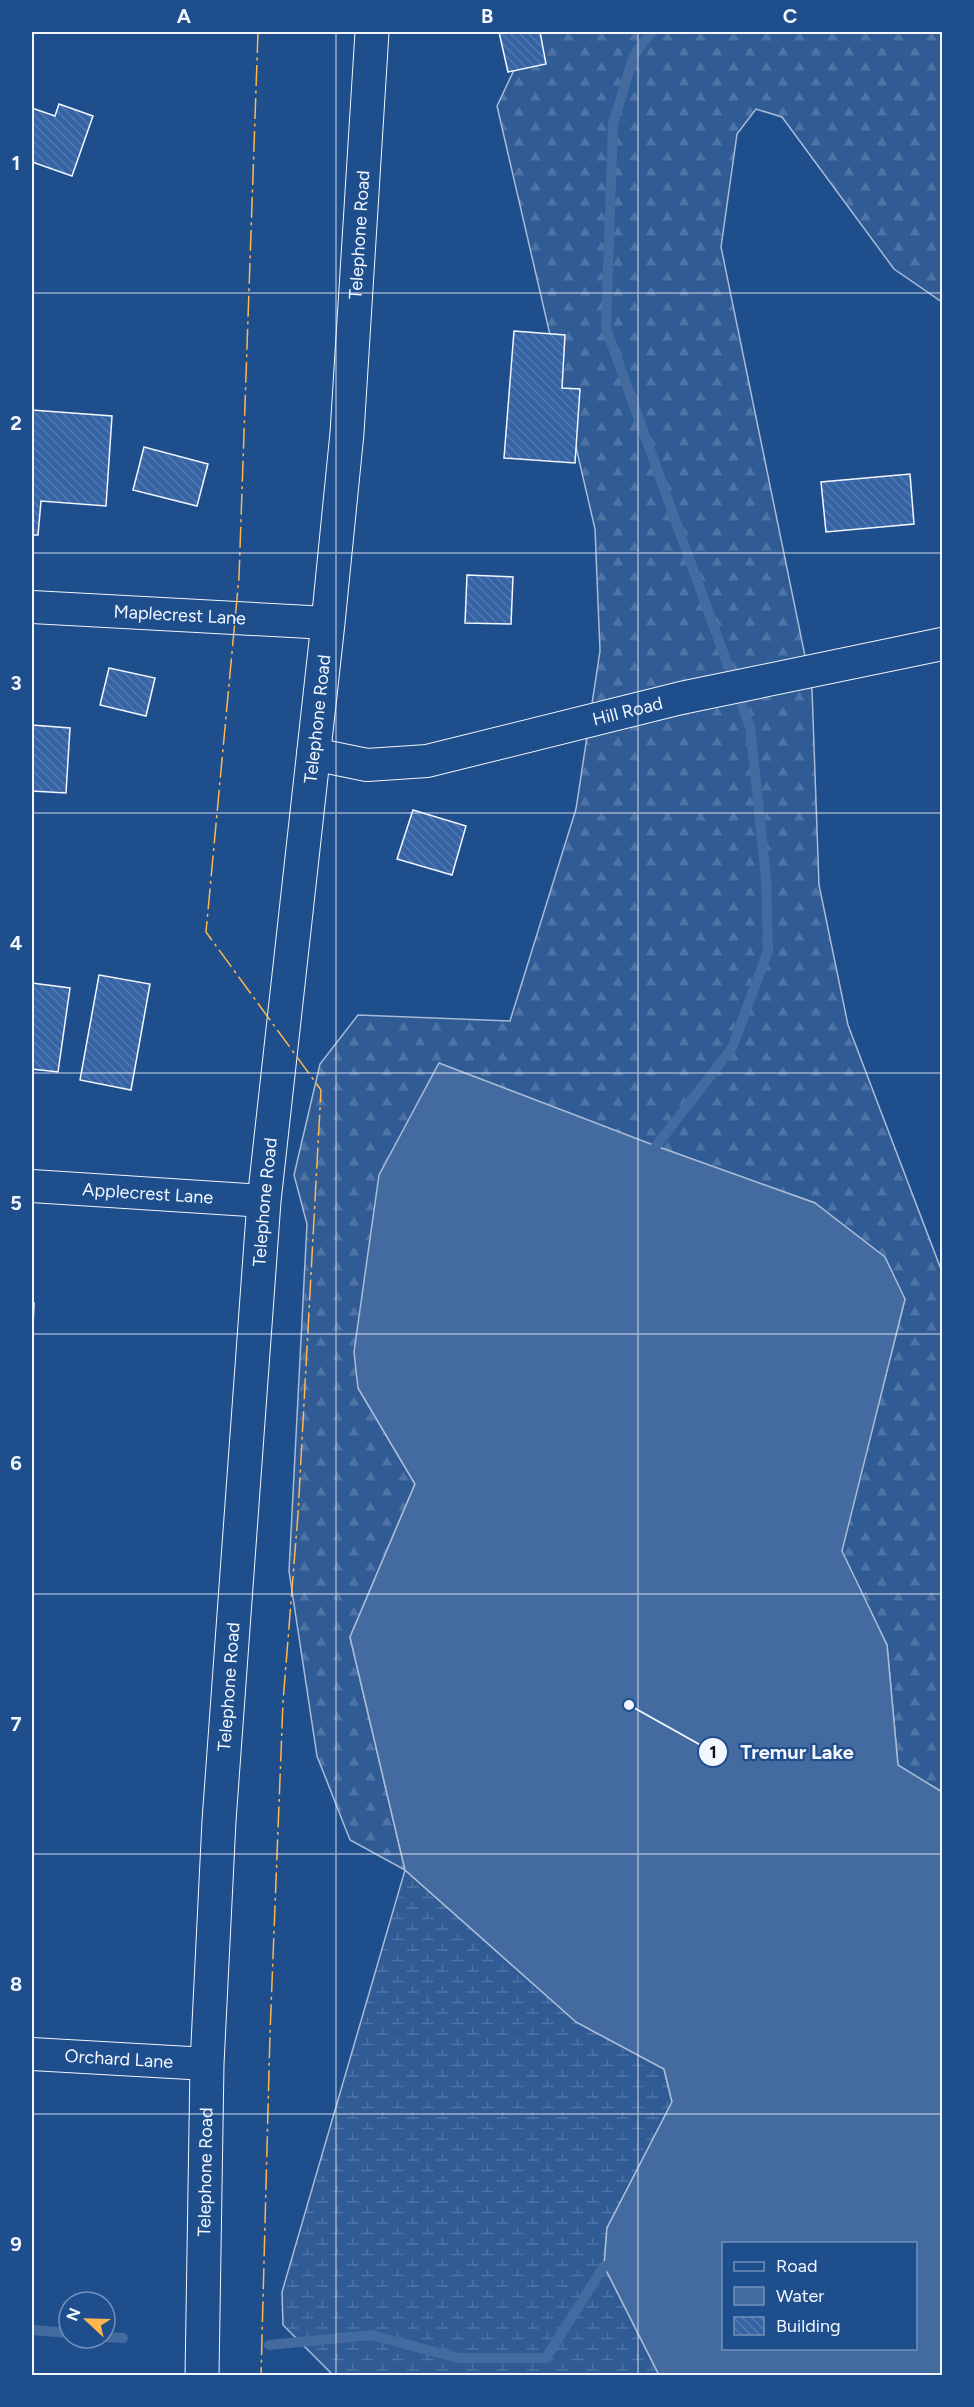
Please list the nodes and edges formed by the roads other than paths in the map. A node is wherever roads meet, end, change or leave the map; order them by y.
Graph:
1 (372, 32) edge
2 (32, 607) edge
3 (328, 623) junction
4 (942, 644) edge
5 (313, 754) junction
6 (32, 1186) edge
7 (264, 1201) junction
8 (32, 2054) edge
9 (207, 2064) junction
10 (202, 2376) edge

1 - 3 street, Telephone Road
2 - 3 street, Maplecrest Lane
3 - 5 street, Telephone Road
4 - 5 street, Hill Road
5 - 7 street, Telephone Road
6 - 7 street, Applecrest Lane
7 - 9 street, Telephone Road
8 - 9 street, Orchard Lane
9 - 10 street, Telephone Road

